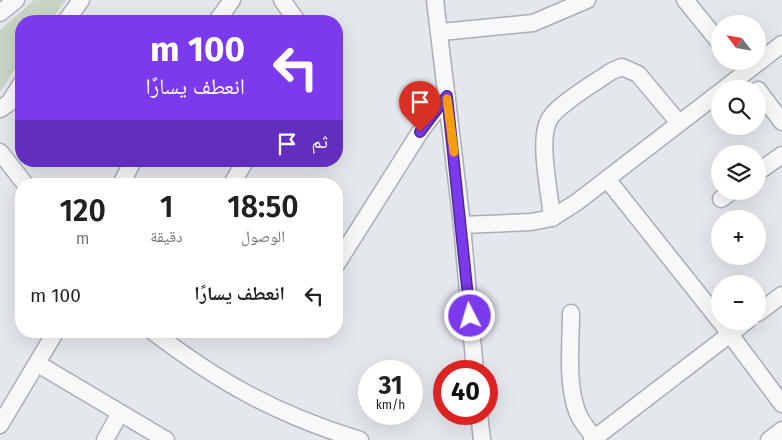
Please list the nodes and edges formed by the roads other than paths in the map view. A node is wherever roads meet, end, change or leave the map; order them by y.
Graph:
1 (16, 0) edge
2 (80, 0) edge
3 (232, 0) edge
4 (282, 0) edge
5 (435, 0) edge
6 (588, 0) edge
7 (685, 0) edge
8 (0, 13) edge
9 (70, 15) edge
10 (221, 15) edge
11 (293, 15) edge
12 (441, 32) junction
13 (711, 32) edge
14 (782, 44) edge
15 (766, 53) edge
16 (15, 94) edge
17 (447, 96) junction
18 (711, 99) edge
19 (766, 102) edge
20 (0, 109) edge
21 (782, 122) edge
22 (678, 123) junction
23 (0, 152) edge
24 (782, 155) edge
25 (766, 166) edge
26 (242, 167) edge
27 (20, 178) edge
28 (235, 178) edge
29 (607, 180) junction
30 (552, 218) junction
31 (462, 225) junction
32 (343, 255) edge
33 (782, 295) edge
34 (766, 307) edge
35 (711, 310) edge
36 (571, 313) dead end
37 (717, 330) edge
38 (727, 330) edge
39 (52, 338) edge
40 (161, 338) edge
41 (474, 360) edge
42 (38, 364) junction
43 (782, 404) edge
44 (120, 413) junction
45 (0, 425) edge
46 (480, 425) edge
47 (782, 430) edge
48 (330, 436) edge
49 (594, 439) edge
50 (105, 440) edge
51 (166, 440) edge
52 (360, 440) edge
53 (482, 440) edge
54 (769, 440) edge

1 - 8 street
2 - 9 street
3 - 10 street
4 - 11 street
5 - 12 street
6 - 12 street
7 - 13 street
12 - 17 street
14 - 15 street
16 - 20 street
17 - 31 street
17 - 32 street
18 - 22 street
19 - 21 street
22 - 29 street
22 - 30 street
23 - 27 street
24 - 25 street
26 - 28 street
29 - 30 street
29 - 35 street
30 - 31 street
31 - 41 street
33 - 34 street
36 - 49 street
37 - 49 street
38 - 43 street
39 - 42 street
40 - 48 street
42 - 44 street
42 - 45 street
44 - 50 street
44 - 51 street
46 - 53 street
47 - 54 street
48 - 52 street

